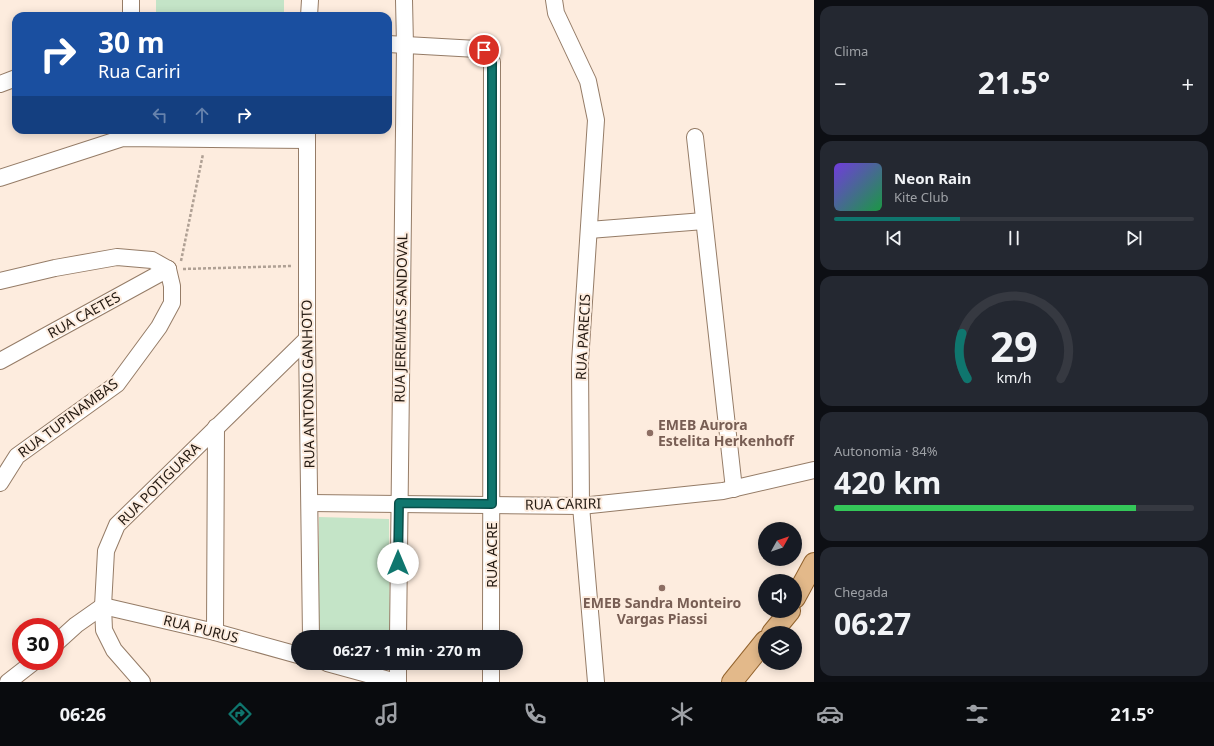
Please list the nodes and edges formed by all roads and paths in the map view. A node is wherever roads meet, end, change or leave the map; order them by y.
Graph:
1 (131, 0) edge
2 (310, 0) edge
3 (404, 0) edge
4 (554, 0) edge
5 (131, 12) edge
6 (309, 12) edge
7 (392, 44) edge
8 (405, 45) junction
9 (12, 80) edge
10 (0, 84) edge
11 (307, 135) edge
12 (695, 137) dead end
13 (206, 139) junction
14 (0, 178) edge
15 (704, 221) junction
16 (589, 230) junction
17 (307, 266) junction
18 (174, 269) junction
19 (0, 281) edge
20 (307, 339) junction
21 (0, 361) edge
22 (216, 427) junction
23 (814, 470) edge
24 (0, 482) edge
25 (734, 489) junction
26 (310, 503) junction
27 (399, 503) junction
28 (492, 504) junction
29 (581, 506) junction
30 (814, 563) edge
31 (802, 586) edge
32 (814, 588) edge
33 (802, 598) edge
34 (103, 606) junction
35 (783, 618) edge
36 (777, 626) edge
37 (311, 630) edge
38 (398, 630) edge
39 (492, 630) edge
40 (216, 632) junction
41 (64, 636) edge
42 (758, 650) edge
43 (291, 653) edge
44 (23, 670) edge
45 (353, 670) edge
46 (398, 670) edge
47 (491, 670) edge
48 (8, 682) edge
49 (142, 682) edge
50 (397, 682) edge
51 (491, 682) edge
52 (596, 682) edge
53 (732, 682) edge

1 - 5 street
2 - 6 street
3 - 8 street, RUA JEREMIAS SANDOVAL
4 - 16 street, RUA PARECIS
7 - 8 street
8 - 27 street, RUA JEREMIAS SANDOVAL
8 - 28 street, RUA ACRE
9 - 10 street
11 - 13 street
11 - 17 street, RUA ANTONIO GANHOTO
12 - 15 street
13 - 14 street
13 - 18 path
15 - 16 street
15 - 25 street
16 - 29 street, RUA PARECIS
17 - 18 path
17 - 20 street, RUA ANTONIO GANHOTO
18 - 19 street
18 - 21 street, RUA CAETES
18 - 24 street, RUA TUPINAMBAS
20 - 22 street, RUA POTIGUARA
20 - 26 street, RUA ANTONIO GANHOTO
22 - 34 street, RUA POTIGUARA
22 - 40 street
23 - 25 street, RUA CARIRI
25 - 29 street, RUA CARIRI
26 - 27 street, RUA CARIRI
26 - 37 street, RUA ANTONIO GANHOTO
27 - 28 street, RUA CARIRI
27 - 38 street, RUA JEREMIAS SANDOVAL
28 - 29 street, RUA CARIRI
28 - 39 street, RUA ACRE
29 - 52 street, RUA PARECIS
30 - 31 main road
32 - 33 main road
34 - 40 street, RUA PURUS
34 - 41 street
34 - 49 street, RUA POTIGUARA
35 - 36 main road
40 - 43 street, RUA PURUS
42 - 53 main road
44 - 48 street
45 - 50 street
46 - 50 street
47 - 51 street

